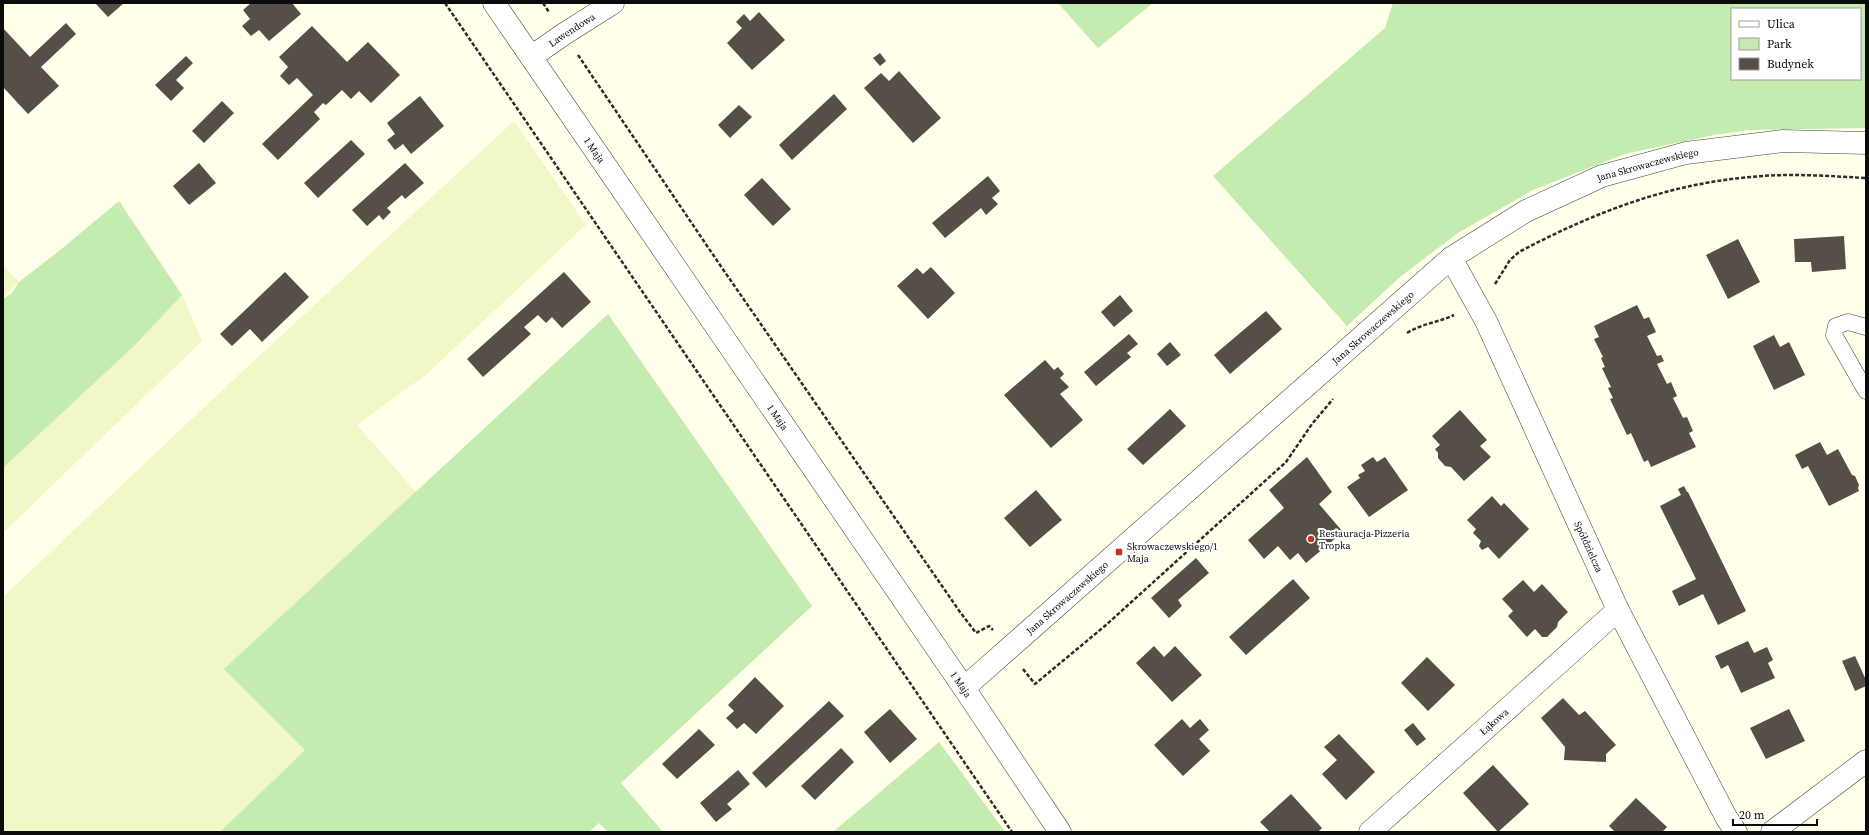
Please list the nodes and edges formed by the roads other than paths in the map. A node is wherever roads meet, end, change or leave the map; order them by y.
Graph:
1 (494, 3) edge
2 (613, 3) edge
3 (531, 58) junction
4 (1866, 143) edge
5 (1451, 258) junction
6 (1866, 327) edge
7 (1866, 391) edge
8 (1618, 610) junction
9 (964, 688) junction
10 (1866, 761) edge
11 (1060, 832) edge
12 (1370, 832) edge
13 (1736, 832) edge
14 (1772, 832) edge

1 - 3 street, 1 Maja
2 - 3 street, Lawendowa
3 - 9 street, 1 Maja
4 - 5 street, Jana Skrowaczewskiego
5 - 8 street, Spółdzielcza
5 - 9 street, Jana Skrowaczewskiego
6 - 7 lane
8 - 12 street, Łąkowa
8 - 13 street, Spółdzielcza
9 - 11 street, 1 Maja
10 - 14 street

